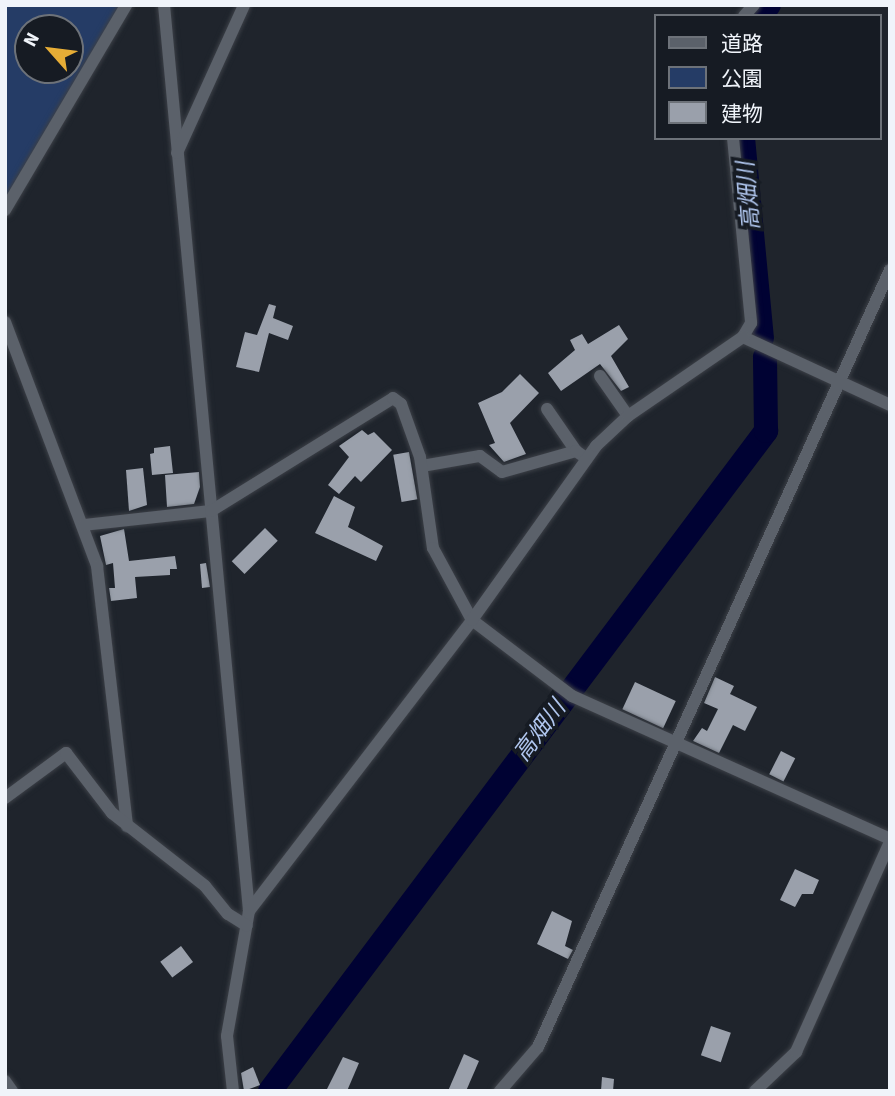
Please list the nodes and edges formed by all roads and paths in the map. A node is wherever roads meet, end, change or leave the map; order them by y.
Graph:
1 (126, 5) edge
2 (164, 5) edge
3 (244, 5) edge
4 (733, 140) edge
5 (177, 154) junction
6 (5, 210) edge
7 (890, 270) edge
8 (5, 322) edge
9 (743, 337) junction
10 (600, 376) dead end
11 (840, 382) junction
12 (890, 405) edge
13 (547, 410) dead end
14 (628, 416) junction
15 (581, 455) junction
16 (422, 466) junction
17 (212, 511) junction
18 (84, 525) junction
19 (471, 620) junction
20 (676, 746) junction
21 (5, 797) edge
22 (127, 826) junction
23 (890, 840) edge
24 (249, 911) junction
25 (247, 926) junction
26 (5, 1081) edge
27 (12, 1091) edge
28 (233, 1091) edge
29 (500, 1091) edge
30 (755, 1091) edge

1 - 6 street
2 - 5 street
3 - 5 street
4 - 9 street
5 - 17 street
7 - 11 street
8 - 18 street
9 - 11 street
9 - 14 street
10 - 14 street
11 - 12 street
11 - 20 street
13 - 15 street
14 - 15 street
15 - 16 street
15 - 19 street
16 - 17 street
16 - 19 street
17 - 18 street
17 - 24 street
18 - 22 street
19 - 20 street
19 - 24 street
20 - 23 street
20 - 29 street
21 - 22 street
22 - 25 street
23 - 30 street
24 - 25 street
25 - 28 street
26 - 27 street

